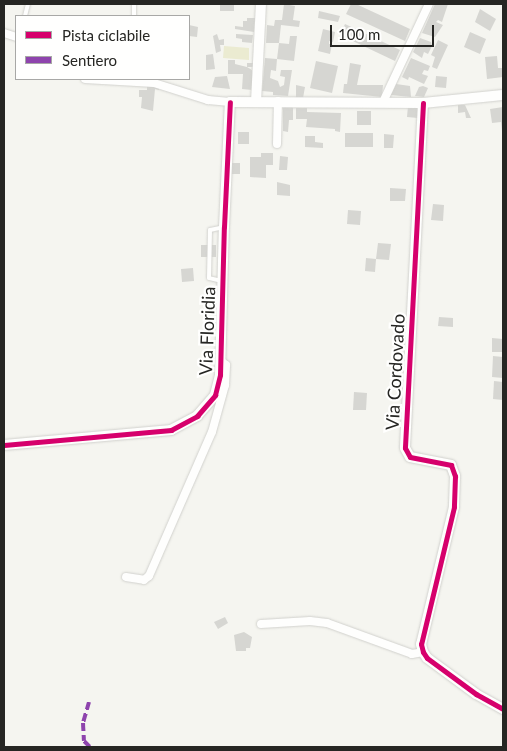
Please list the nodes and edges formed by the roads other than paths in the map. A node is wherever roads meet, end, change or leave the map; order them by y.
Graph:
1 (260, 4) edge
2 (429, 4) edge
3 (106, 80) edge
4 (503, 96) edge
5 (278, 101) junction
6 (230, 102) junction
7 (256, 102) junction
8 (383, 102) junction
9 (423, 103) junction
10 (277, 144) dead end
11 (221, 361) junction
12 (4, 445) edge
13 (126, 577) dead end
14 (261, 624) dead end
15 (423, 652) junction
16 (503, 709) edge

1 - 7 street
2 - 8 street
3 - 6 street
4 - 9 street
5 - 7 street
5 - 8 street
5 - 10 street
6 - 7 street
6 - 11 street, Via Floridia
8 - 9 street
9 - 15 street, Via Cordovado
11 - 12 street, Via Floridia
11 - 13 street
14 - 15 street
15 - 16 street

